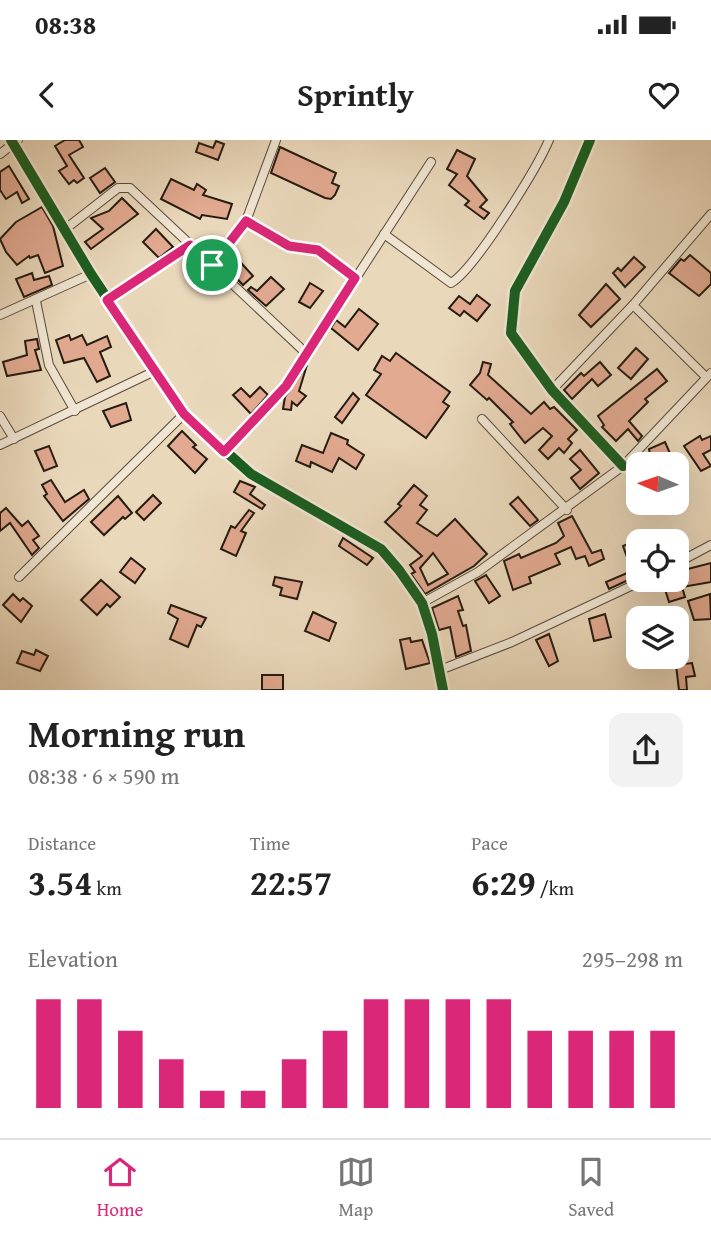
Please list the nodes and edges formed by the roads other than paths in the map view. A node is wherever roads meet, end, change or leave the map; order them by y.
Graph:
1 (275, 140) edge
2 (549, 140) edge
3 (590, 140) edge
4 (14, 141) edge
5 (0, 154) edge
6 (431, 162) dead end
7 (711, 214) edge
8 (246, 221) junction
9 (64, 230) junction
10 (384, 234) junction
11 (190, 245) junction
12 (212, 265) junction
13 (91, 274) junction
14 (355, 278) junction
15 (107, 300) junction
16 (36, 301) junction
17 (633, 305) junction
18 (0, 315) edge
19 (308, 355) junction
20 (155, 371) junction
21 (708, 375) edge
22 (552, 390) junction
23 (75, 411) junction
24 (184, 414) junction
25 (0, 416) edge
26 (482, 419) dead end
27 (14, 439) junction
28 (0, 445) edge
29 (224, 452) junction
30 (623, 466) junction
31 (567, 510) junction
32 (711, 545) edge
33 (689, 557) edge
34 (19, 577) dead end
35 (626, 589) edge
36 (422, 603) junction
37 (440, 670) junction
38 (443, 690) edge

1 - 8 street
2 - 10 street
3 - 22 street
4 - 5 street
4 - 9 street
6 - 10 street
7 - 17 street
8 - 12 street
8 - 14 street
9 - 11 street
9 - 13 street
10 - 14 street
11 - 12 street
11 - 15 street
12 - 19 street
13 - 15 street
13 - 16 street
14 - 19 street
15 - 20 street
16 - 18 street
16 - 23 street
17 - 21 street
17 - 22 street
19 - 29 street
20 - 23 street
20 - 24 street
21 - 30 street
22 - 30 street
23 - 27 street
24 - 29 street
24 - 34 street
25 - 27 street
26 - 31 street
27 - 28 street
29 - 36 street
30 - 31 street
31 - 36 street
32 - 33 street
35 - 37 street
36 - 37 street
37 - 38 street

